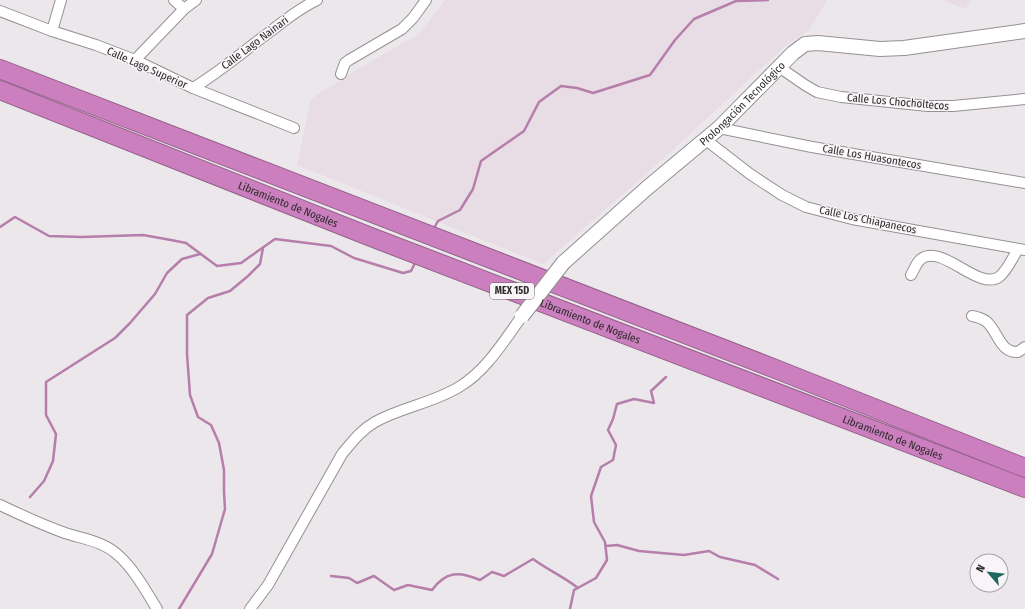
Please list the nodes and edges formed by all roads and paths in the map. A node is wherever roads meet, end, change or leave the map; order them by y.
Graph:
1 (61, 0) edge
2 (174, 0) edge
3 (196, 0) edge
4 (317, 0) edge
5 (426, 0) edge
6 (184, 9) junction
7 (0, 11) edge
8 (52, 31) junction
9 (1025, 31) edge
10 (135, 60) junction
11 (779, 67) junction
12 (0, 69) edge
13 (341, 74) dead end
14 (193, 88) junction
15 (0, 90) edge
16 (1025, 99) edge
17 (294, 128) dead end
18 (719, 128) junction
19 (706, 140) junction
20 (1025, 183) edge
21 (1022, 249) edge
22 (911, 275) dead end
23 (522, 316) joint
24 (972, 316) dead end
25 (1025, 347) edge
26 (1025, 468) edge
27 (1025, 488) edge
28 (0, 505) edge
29 (157, 609) edge
30 (250, 609) edge

1 - 8 street
2 - 6 street
3 - 6 street
4 - 14 street, Calle Lago Nainari
5 - 13 street
6 - 10 street
7 - 8 street, Calle Lago Superior
8 - 10 street, Calle Lago Superior
9 - 11 street, Prolongación Tecnológico
10 - 14 street, Calle Lago Superior
11 - 16 street, Calle Los Chocholtecos
11 - 18 street, Prolongación Tecnológico
12 - 26 highway, Libramiento de Nogales / MEX 15D
14 - 17 street, Calle Lago Superior
15 - 27 highway, Libramiento de Nogales / MEX 15D
18 - 19 street, Prolongación Tecnológico
18 - 20 street, Calle Los Huasontecos
19 - 21 street, Calle Los Chiapanecos
19 - 23 street, Prolongación Tecnológico, bridge
21 - 22 street
23 - 30 street
24 - 25 street
28 - 29 street

